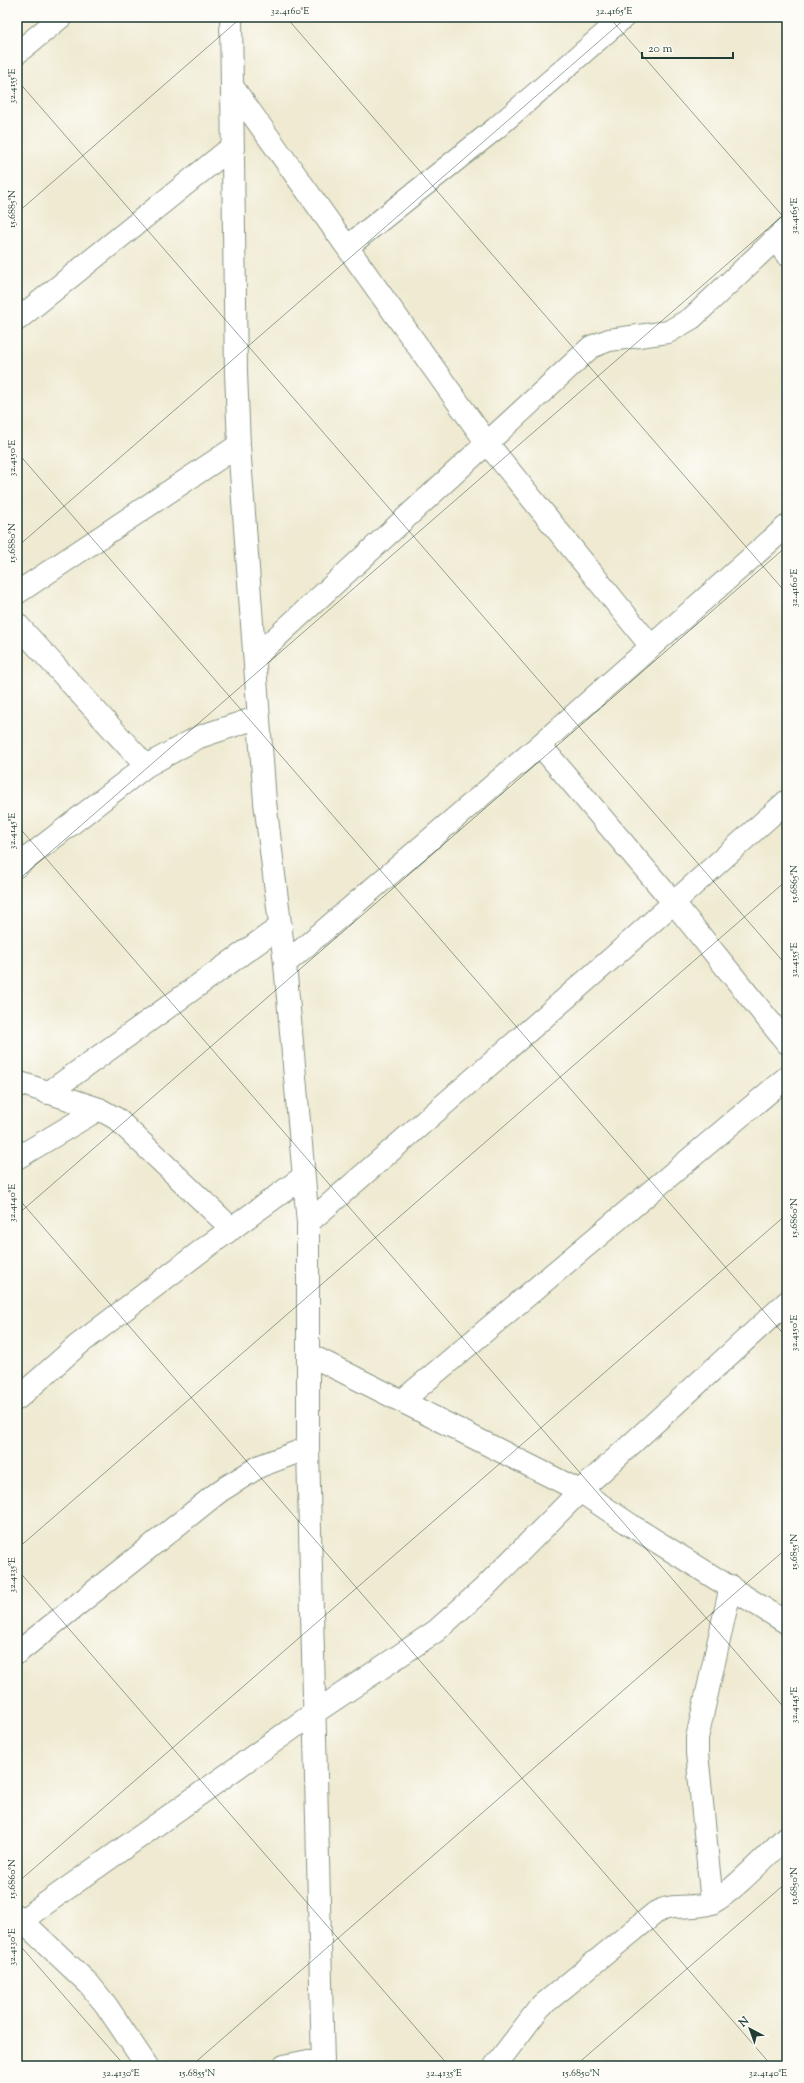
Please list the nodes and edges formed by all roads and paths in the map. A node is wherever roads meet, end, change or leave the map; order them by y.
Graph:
1 (61, 17) edge
2 (624, 17) edge
3 (233, 19) edge
4 (17, 53) edge
5 (232, 86) junction
6 (233, 146) junction
7 (783, 241) edge
8 (347, 247) junction
9 (17, 320) edge
10 (487, 443) junction
11 (239, 445) junction
12 (787, 526) edge
13 (17, 593) edge
14 (17, 624) edge
15 (650, 645) junction
16 (254, 657) junction
17 (259, 717) junction
18 (540, 745) junction
19 (146, 766) junction
20 (787, 801) edge
21 (17, 866) edge
22 (674, 903) junction
23 (281, 926) junction
24 (285, 964) junction
25 (787, 1043) edge
26 (787, 1077) edge
27 (17, 1082) edge
28 (48, 1093) junction
29 (99, 1109) junction
30 (17, 1158) edge
31 (303, 1177) junction
32 (308, 1223) junction
33 (232, 1229) junction
34 (787, 1302) edge
35 (308, 1354) junction
36 (17, 1399) edge
37 (402, 1401) junction
38 (308, 1448) junction
39 (580, 1490) junction
40 (731, 1586) junction
41 (787, 1623) edge
42 (17, 1653) edge
43 (314, 1713) junction
44 (787, 1836) edge
45 (712, 1903) junction
46 (19, 1918) edge
47 (323, 2062) edge
48 (147, 2066) edge
49 (284, 2066) edge
50 (495, 2066) edge

1 - 4 street
2 - 8 street
3 - 5 street
5 - 6 street
5 - 8 street
6 - 9 street
6 - 11 street
7 - 10 street
8 - 10 street
10 - 15 street
10 - 16 street
11 - 13 street
11 - 16 street
12 - 15 street
14 - 19 street
15 - 18 street
16 - 17 street
17 - 19 street
17 - 23 street
18 - 22 street
18 - 24 street
19 - 21 street
20 - 22 street
22 - 25 street
22 - 32 street
23 - 24 street
23 - 28 street
24 - 31 street
26 - 37 street
27 - 28 street
28 - 29 street
29 - 30 street
29 - 33 street
31 - 32 street
31 - 33 street
32 - 35 street
33 - 36 street
34 - 39 street
35 - 37 street
35 - 38 street
37 - 39 street
38 - 42 street
38 - 43 street
39 - 40 street
39 - 43 street
40 - 41 street
40 - 45 street
43 - 46 street
43 - 47 street
44 - 45 street
45 - 50 street
46 - 48 street
47 - 49 street

